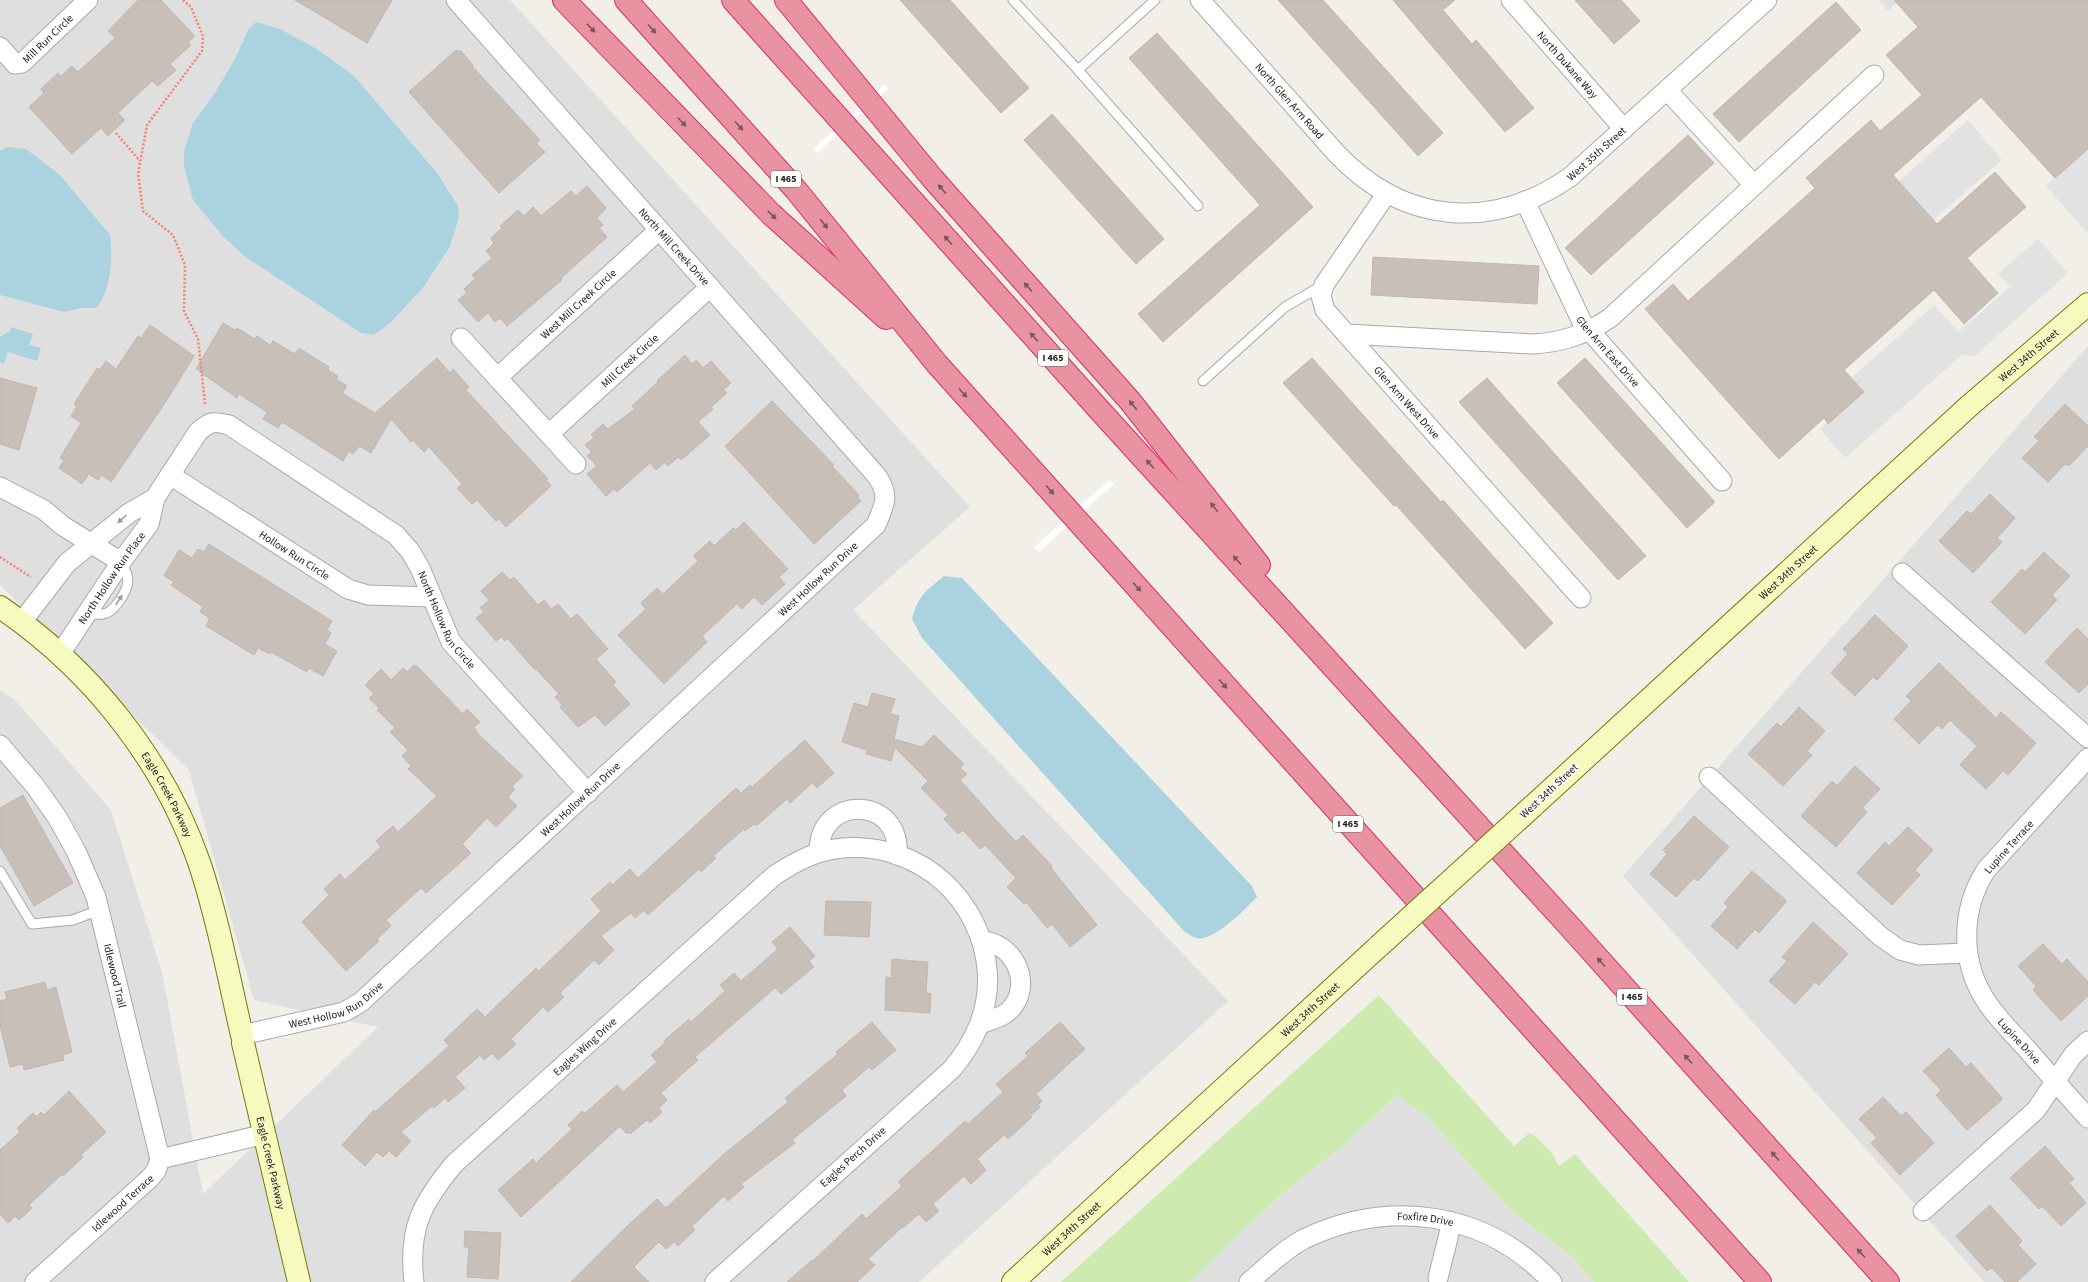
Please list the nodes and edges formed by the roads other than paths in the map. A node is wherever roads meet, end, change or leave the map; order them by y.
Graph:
1 (456, 0) edge
2 (564, 0) edge
3 (626, 0) edge
4 (733, 0) edge
5 (786, 0) edge
6 (1013, 0) edge
7 (1156, 0) edge
8 (1200, 0) edge
9 (1511, 0) edge
10 (1767, 0) edge
11 (78, 3) edge
12 (0, 47) edge
13 (1078, 70) junction
14 (1874, 75) dead end
15 (1667, 90) junction
16 (1624, 129) junction
17 (1754, 186) junction
18 (1387, 193) junction
19 (1525, 201) junction
20 (1198, 206) dead end
21 (660, 230) junction
22 (1324, 285) junction
23 (710, 287) junction
24 (2088, 304) edge
25 (1590, 331) junction
26 (1346, 334) junction
27 (461, 338) dead end
28 (937, 364) junction
29 (497, 378) junction
30 (1203, 381) dead end
31 (207, 424) joint
32 (549, 434) junction
33 (576, 464) dead end
34 (170, 475) junction
35 (1722, 481) dead end
36 (0, 487) edge
37 (155, 498) junction
38 (885, 498) joint
39 (92, 543) junction
40 (121, 562) junction
41 (1902, 573) dead end
42 (432, 597) junction
43 (1581, 598) dead end
44 (0, 607) edge
45 (21, 622) junction
46 (60, 654) junction
47 (1377, 713) junction
48 (2088, 738) edge
49 (2, 751) edge
50 (2088, 758) edge
51 (1709, 777) dead end
52 (588, 793) junction
53 (819, 852) junction
54 (897, 854) junction
55 (0, 871) edge
56 (953, 890) joint
57 (99, 910) junction
58 (982, 941) junction
59 (1967, 953) junction
60 (980, 1024) junction
61 (242, 1039) junction
62 (2088, 1041) edge
63 (2055, 1081) junction
64 (2088, 1118) edge
65 (264, 1134) junction
66 (160, 1159) junction
67 (1923, 1211) dead end
68 (1452, 1222) junction
69 (1438, 1278) dead end
70 (35, 1282) edge
71 (299, 1282) edge
72 (414, 1282) edge
73 (715, 1282) edge
74 (1012, 1282) edge
75 (1249, 1282) edge
76 (1552, 1282) edge
77 (1760, 1282) edge
78 (1888, 1282) edge

1 - 21 street, North Mill Creek Drive
2 -> 28 highway
3 -> 28 highway, I 465
47 -> 4 highway, I 465
47 -> 5 highway
6 - 13 lane
7 - 13 lane
8 - 18 street, North Glen Arm Road
9 - 16 street, North Dukane Way
10 - 15 street, West 35th Street
11 - 12 street, Mill Run Circle
13 - 20 lane
14 - 17 street
15 - 16 street, West 35th Street
15 - 17 street
16 - 19 street, West 35th Street
17 - 25 street
18 - 19 street, West 35th Street
18 - 22 street
19 - 25 street, Glen Arm East Drive
21 - 23 street, North Mill Creek Drive
21 - 29 street, West Mill Creek Circle
22 - 26 street, Glen Arm West Drive
22 - 30 lane
23 - 32 street, Mill Creek Circle
23 - 38 street, North Mill Creek Drive
24 - 74 street, West 34th Street, bridge
25 - 26 street
25 - 35 street, Glen Arm East Drive
26 - 43 street, Glen Arm West Drive
27 - 29 street
28 -> 77 highway, I 465
29 - 32 street
31 - 34 street, North Hollow Run Place
31 - 42 street, North Hollow Run Circle
32 - 33 street
34 - 37 street, North Hollow Run Place
34 - 42 street, Hollow Run Circle
36 - 39 street
37 -> 39 street, North Hollow Run Place
37 - 40 street, North Hollow Run Place
38 - 52 street, West Hollow Run Drive
39 - 40 street
39 - 45 street, North Hollow Run Place
46 -> 40 street, North Hollow Run Place
41 - 48 street
42 - 52 street, North Hollow Run Circle
44 - 45 street, Eagle Creek Parkway
45 - 46 street, Eagle Creek Parkway
46 - 61 street, Eagle Creek Parkway
78 -> 47 highway, I 465
49 - 57 street, Idlewood Trail
50 - 59 street, Lupine Terrace
51 - 59 street
52 - 61 street, West Hollow Run Drive
53 - 54 street, Eagles Wing Drive
53 - 54 street
53 - 72 street, Eagles Wing Drive
54 - 56 street, Eagles Wing Drive
55 - 57 lane
56 - 58 street, Eagles Perch Drive
57 - 66 street, Idlewood Trail
58 - 60 street, Eagles Perch Drive
58 - 60 street
59 - 63 street, Lupine Drive
60 - 73 street, Eagles Perch Drive
61 - 65 street, Eagle Creek Parkway
62 - 63 street
63 - 64 street, Lupine Drive
63 - 67 street
65 - 66 street
65 - 71 street, Eagle Creek Parkway
66 - 70 street, Idlewood Terrace
68 - 69 street
68 - 75 street, Foxfire Drive
68 - 76 street, Foxfire Drive

